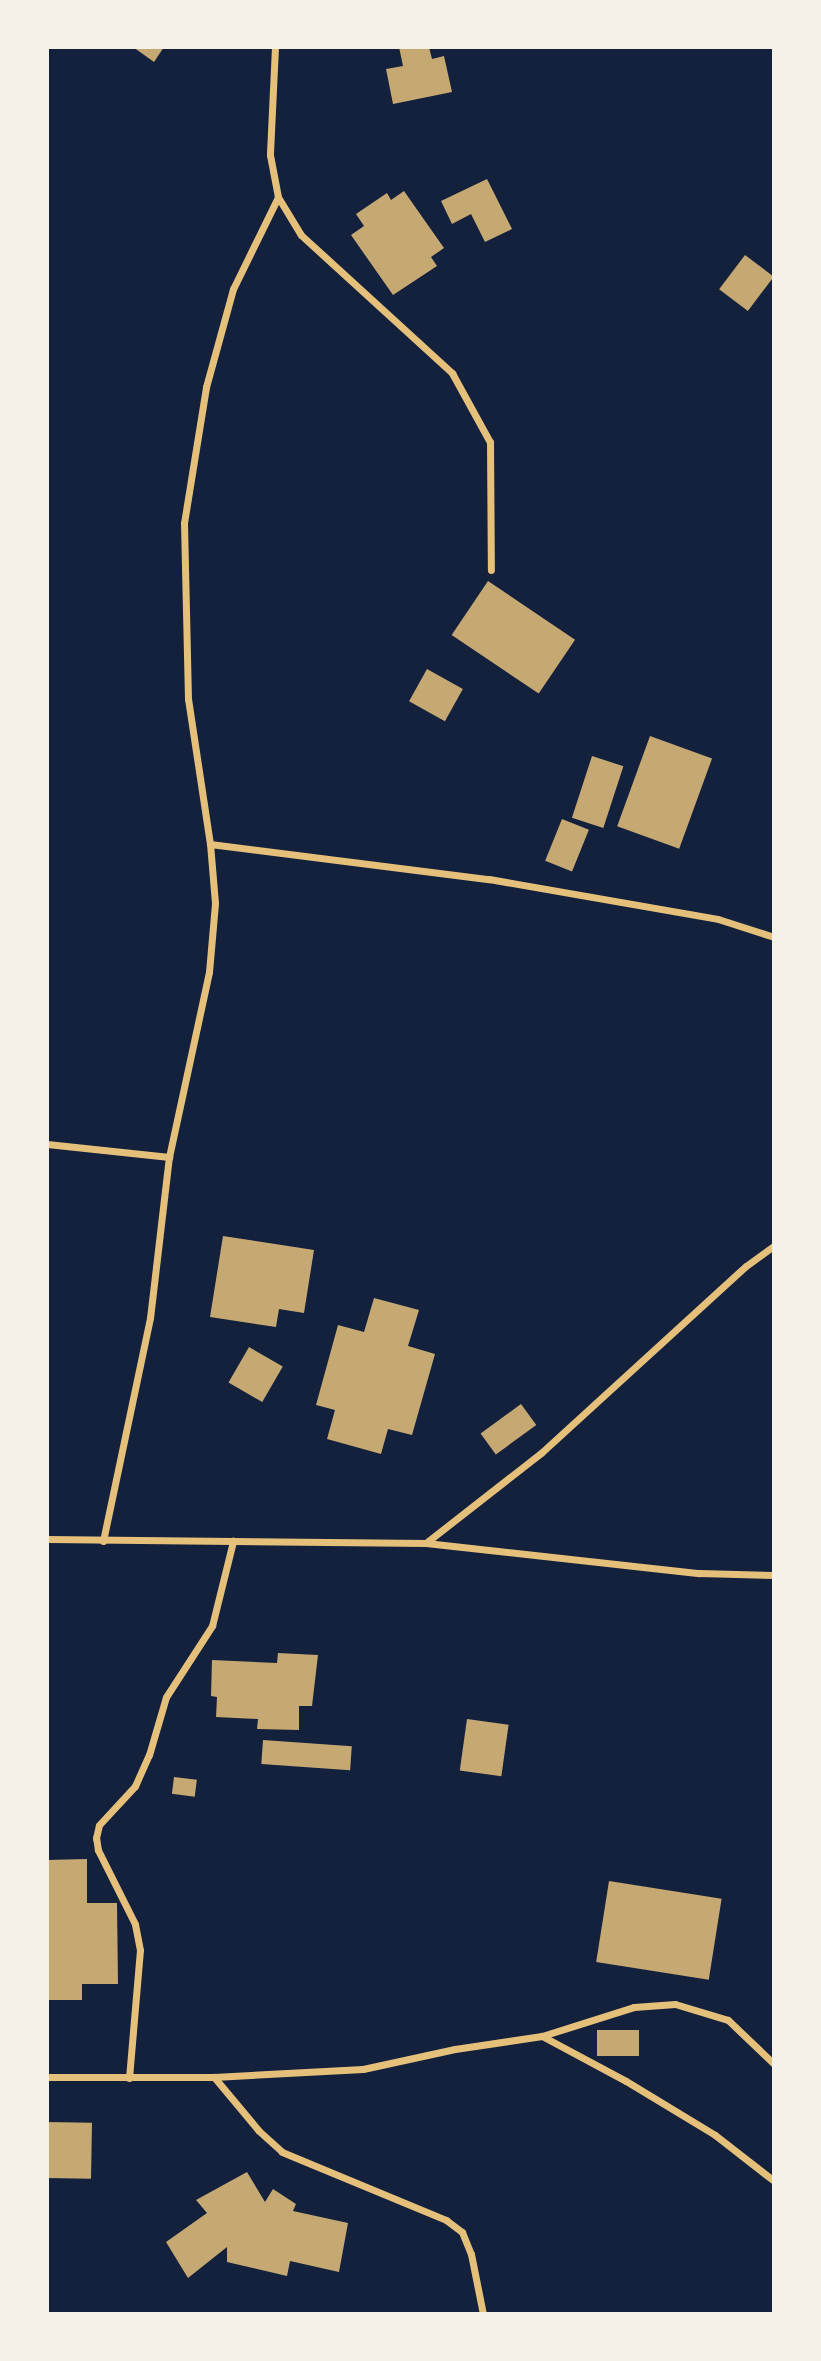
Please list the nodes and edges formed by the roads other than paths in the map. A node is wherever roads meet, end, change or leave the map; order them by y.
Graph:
1 (275, 47) edge
2 (278, 197) junction
3 (491, 570) dead end
4 (211, 844) junction
5 (774, 937) edge
6 (47, 1144) edge
7 (169, 1157) junction
8 (774, 1246) edge
9 (47, 1539) edge
10 (103, 1541) junction
11 (233, 1541) junction
12 (426, 1543) junction
13 (774, 1576) edge
14 (542, 2036) junction
15 (774, 2064) edge
16 (47, 2077) edge
17 (214, 2077) junction
18 (129, 2078) junction
19 (774, 2181) edge
20 (483, 2314) edge

1 - 2 street
2 - 3 street
2 - 4 street
4 - 5 street
4 - 7 street
6 - 7 street
7 - 10 street
8 - 12 street
9 - 10 street
10 - 11 street
11 - 12 street
11 - 18 street
12 - 13 street
14 - 15 street
14 - 17 street
14 - 19 street
16 - 18 street
17 - 18 street
17 - 20 street

